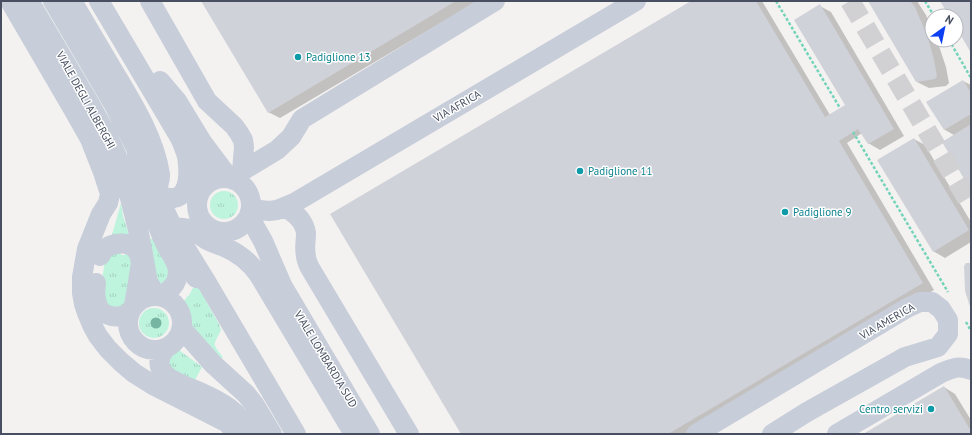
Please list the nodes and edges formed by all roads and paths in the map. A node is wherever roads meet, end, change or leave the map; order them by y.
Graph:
1 (10, 1) edge
2 (29, 1) edge
3 (53, 1) edge
4 (72, 1) edge
5 (150, 1) edge
6 (495, 1) edge
7 (636, 1) edge
8 (776, 1) edge
9 (111, 2) edge
10 (953, 48) edge
11 (971, 78) edge
12 (160, 81) junction
13 (840, 108) dead end
14 (853, 132) dead end
15 (136, 148) junction
16 (235, 176) junction
17 (201, 190) junction
18 (157, 192) junction
19 (110, 194) junction
20 (281, 209) junction
21 (153, 213) junction
22 (250, 213) junction
23 (173, 228) junction
24 (219, 232) junction
25 (100, 256) junction
26 (142, 256) junction
27 (207, 283) junction
28 (282, 285) junction
29 (951, 296) dead end
30 (162, 297) junction
31 (133, 308) junction
32 (963, 317) dead end
33 (971, 331) edge
34 (174, 340) junction
35 (971, 370) edge
36 (236, 434) edge
37 (250, 434) edge
38 (272, 434) edge
39 (296, 434) edge
40 (354, 434) edge
41 (370, 434) edge
42 (409, 434) edge
43 (696, 434) edge
44 (772, 434) edge
45 (838, 434) edge

1 - 19 street
2 - 26 street, VIALE DEGLI ALBERGHI
3 - 15 street
4 - 18 street
5 - 16 street
6 - 16 street
7 - 20 street, VIA AFRICA
8 - 13 path
9 - 12 street
9 - 18 street
10 - 11 path
12 - 16 street
12 - 17 street
14 - 29 path
15 - 18 street
15 - 21 street
16 - 17 street
16 - 22 street
17 - 24 street
18 - 23 street
19 - 25 street
19 - 36 street
20 - 22 street
20 - 42 street
21 - 23 street
21 - 30 street
22 - 24 street
22 - 28 street, VIALE LOMBARDIA SUD
23 - 27 street
23 - 40 street
24 - 28 street, VIALE LOMBARDIA SUD
25 - 26 street
25 - 31 street
26 - 30 street, VIALE DEGLI ALBERGHI
26 - 31 street, VIALE DEGLI ALBERGHI
27 - 30 street
27 - 39 street
28 - 41 street, VIALE LOMBARDIA SUD
30 - 31 street
30 - 34 street
31 - 34 street
32 - 33 path
34 - 37 street
34 - 38 street
35 - 45 street
43 - 44 street, VIA AMERICA

